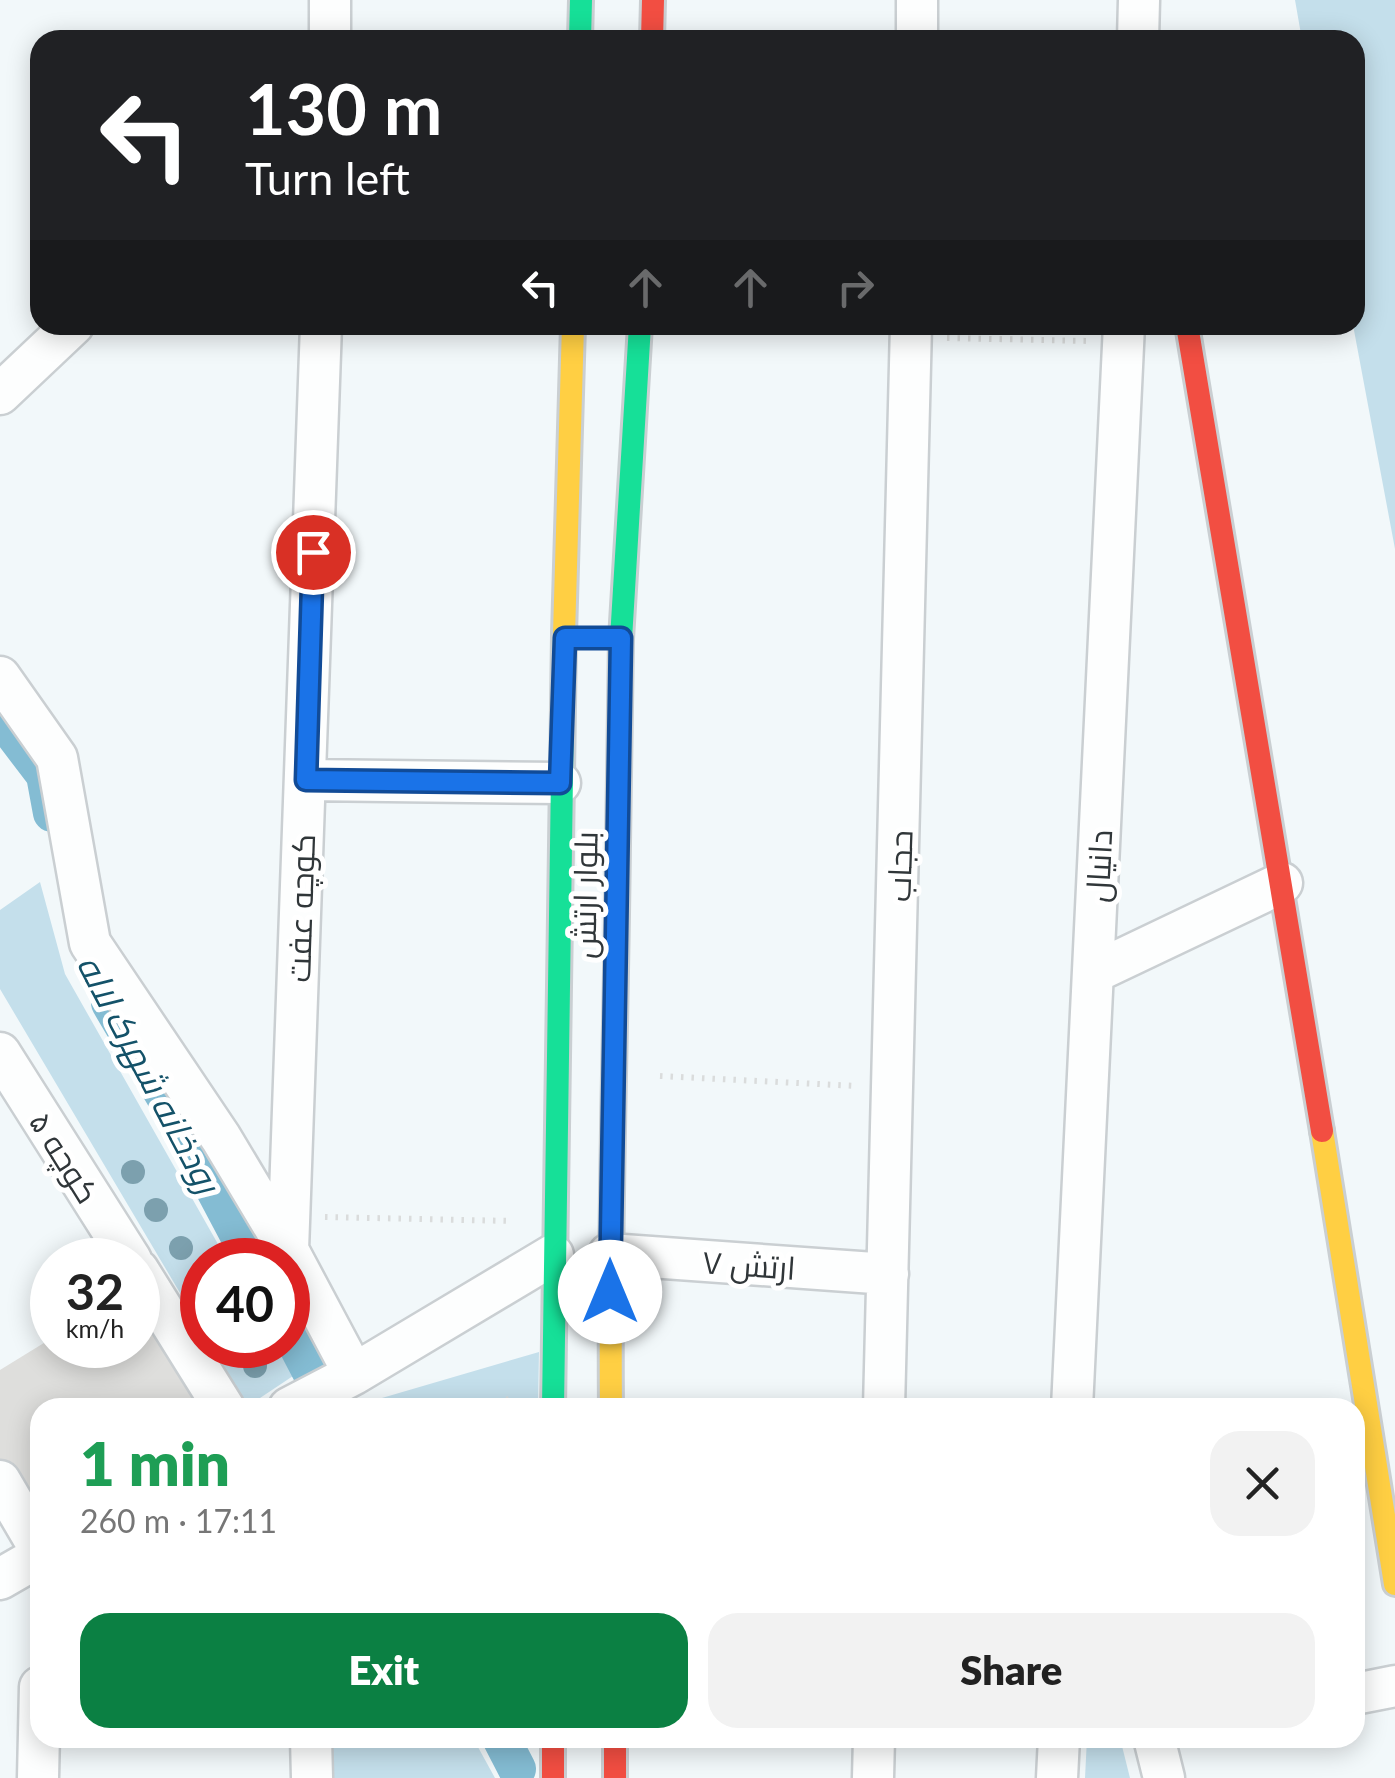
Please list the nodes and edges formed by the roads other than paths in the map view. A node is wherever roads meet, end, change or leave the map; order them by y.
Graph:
1 (330, 0) edge
2 (581, 0) edge
3 (653, 0) edge
4 (917, 0) edge
5 (1139, 0) edge
6 (330, 30) edge
7 (580, 30) edge
8 (652, 30) edge
9 (916, 30) edge
10 (1138, 30) edge
11 (62, 335) edge
12 (320, 335) edge
13 (574, 335) edge
14 (638, 335) edge
15 (911, 335) edge
16 (1124, 335) edge
17 (1189, 335) edge
18 (0, 394) edge
19 (593, 638) junction
20 (0, 677) edge
21 (306, 780) junction
22 (560, 783) junction
23 (1282, 882) junction
24 (1093, 973) junction
25 (0, 1053) edge
26 (288, 1233) junction
27 (117, 1238) edge
28 (575, 1248) junction
29 (888, 1274) junction
30 (160, 1305) edge
31 (345, 1379) junction
32 (218, 1398) edge
33 (308, 1398) edge
34 (554, 1398) edge
35 (609, 1398) edge
36 (884, 1398) edge
37 (1072, 1398) edge
38 (0, 1482) edge
39 (30, 1534) edge
40 (30, 1559) edge
41 (0, 1579) edge
42 (1395, 1584) edge
43 (1395, 1686) edge
44 (1365, 1692) edge
45 (39, 1748) edge
46 (311, 1748) edge
47 (553, 1748) edge
48 (874, 1748) edge
49 (1058, 1748) edge
50 (1156, 1748) edge
51 (38, 1778) edge
52 (312, 1778) edge
53 (553, 1778) edge
54 (872, 1778) edge
55 (1057, 1778) edge
56 (1164, 1778) edge

1 - 6 street
2 - 7 street
3 - 8 street
4 - 9 street
5 - 10 street
11 - 18 street
12 - 21 street, کوچه عفت
13 - 19 street, بلوار ارتش
14 - 19 street, بلوار ارتش
15 - 29 street, حجاب
16 - 24 street, دانیال
17 - 23 street
19 - 22 street, بلوار ارتش
19 - 28 street, بلوار ارتش
20 - 26 street
21 - 22 street
21 - 26 street, کوچه عفت
22 - 28 street, بلوار ارتش
23 - 24 street
23 - 42 street
24 - 37 street, دانیال
25 - 27 street, کوچه ۵
26 - 31 street
28 - 29 street, ارتش ۷
28 - 31 street
28 - 34 street, بلوار ارتش
28 - 35 street, بلوار ارتش
29 - 36 street, حجاب
30 - 32 street
31 - 33 street
38 - 39 street
40 - 41 street
43 - 44 street
45 - 51 street
46 - 52 street
47 - 53 street
48 - 54 street
49 - 55 street
50 - 56 street

